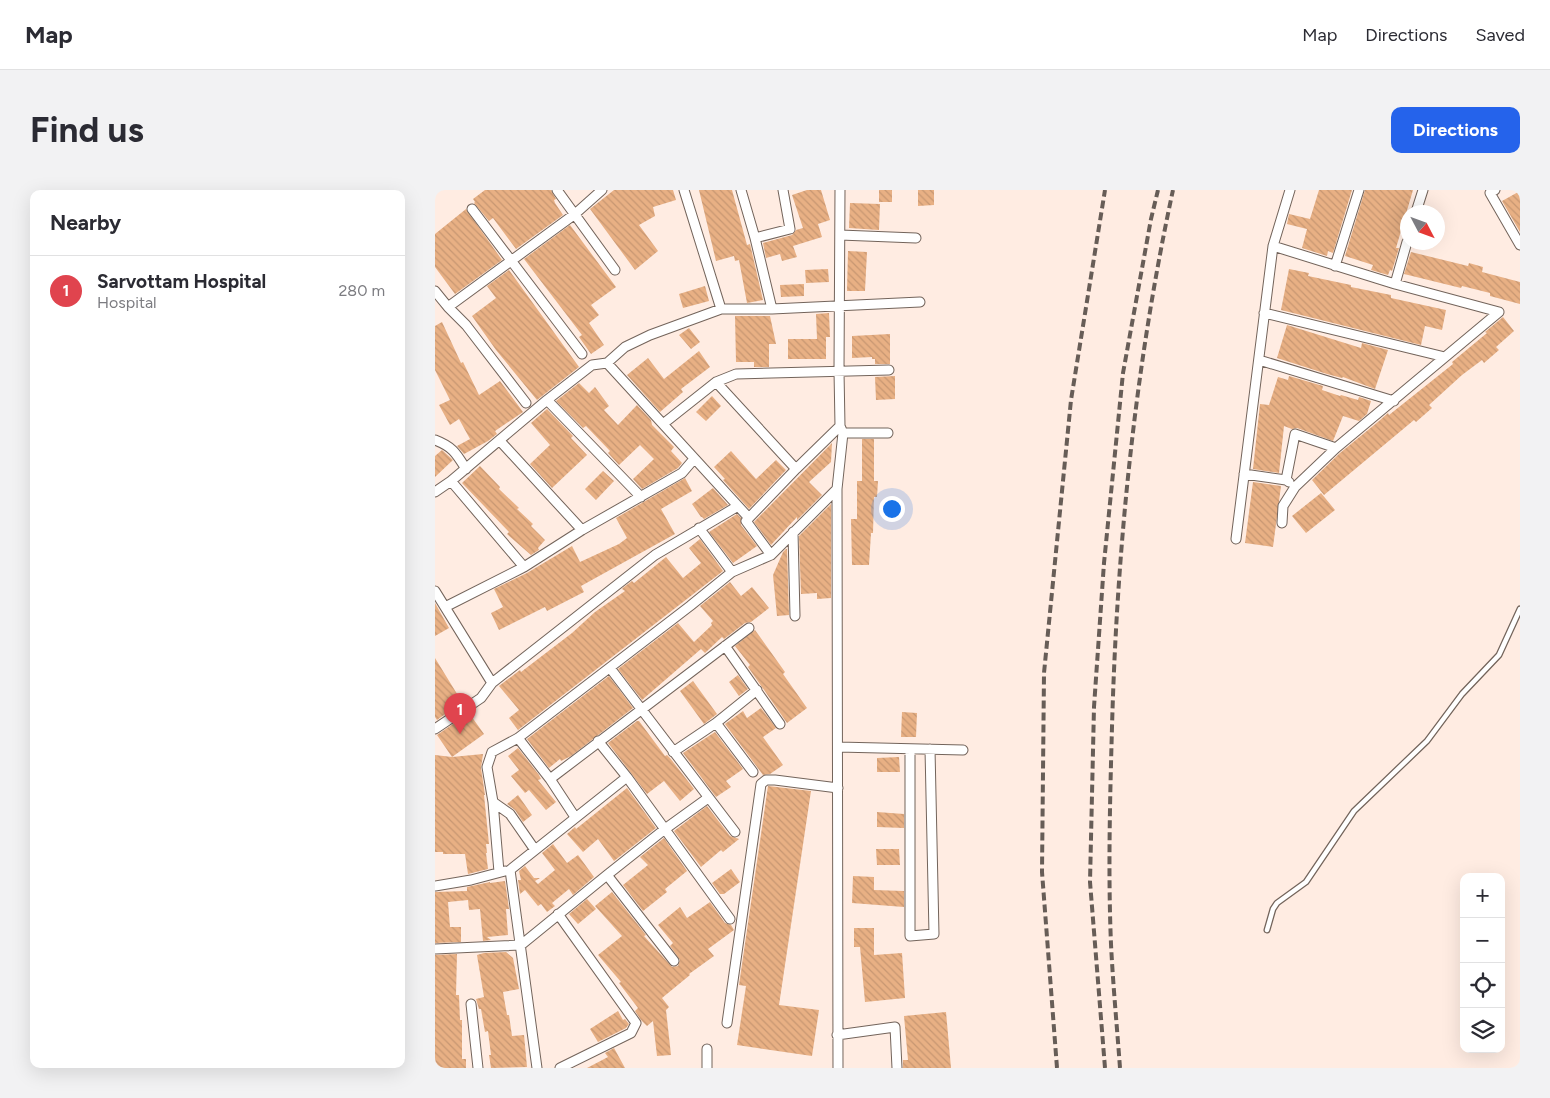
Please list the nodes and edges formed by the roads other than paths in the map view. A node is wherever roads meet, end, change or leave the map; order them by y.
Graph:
1 (557, 190) edge
2 (602, 190) edge
3 (684, 190) edge
4 (741, 190) edge
5 (783, 190) edge
6 (840, 190) edge
7 (1290, 190) edge
8 (1359, 190) edge
9 (1423, 190) edge
10 (1495, 190) edge
11 (1418, 205) edge
12 (473, 209) dead end
13 (575, 214) junction
14 (840, 235) junction
15 (755, 238) junction
16 (916, 238) dead end
17 (1520, 245) edge
18 (1273, 246) junction
19 (1405, 250) edge
20 (511, 260) junction
21 (1335, 266) junction
22 (615, 270) dead end
23 (1395, 284) junction
24 (435, 291) edge
25 (920, 302) dead end
26 (840, 306) junction
27 (448, 307) junction
28 (721, 309) junction
29 (773, 309) junction
30 (1264, 313) junction
31 (582, 354) dead end
32 (1445, 357) junction
33 (1259, 360) junction
34 (607, 363) junction
35 (889, 370) dead end
36 (839, 371) junction
37 (716, 382) junction
38 (547, 400) junction
39 (1394, 401) junction
40 (526, 403) dead end
41 (663, 424) junction
42 (841, 430) junction
43 (888, 433) dead end
44 (435, 440) edge
45 (500, 441) junction
46 (1336, 448) junction
47 (695, 460) junction
48 (466, 469) junction
49 (795, 469) junction
50 (1244, 474) junction
51 (1286, 480) junction
52 (451, 481) junction
53 (1295, 487) junction
54 (837, 489) junction
55 (435, 492) edge
56 (641, 497) junction
57 (738, 506) junction
58 (749, 518) junction
59 (1282, 523) dead end
60 (699, 528) junction
61 (582, 530) junction
62 (793, 532) junction
63 (1236, 539) dead end
64 (771, 555) junction
65 (524, 567) junction
66 (732, 572) junction
67 (435, 591) edge
68 (445, 607) junction
69 (1520, 609) edge
70 (795, 616) dead end
71 (749, 628) dead end
72 (725, 646) junction
73 (610, 668) junction
74 (492, 683) junction
75 (757, 690) junction
76 (640, 709) junction
77 (716, 723) junction
78 (780, 724) dead end
79 (435, 729) edge
80 (518, 738) junction
81 (598, 741) junction
82 (838, 747) junction
83 (930, 749) junction
84 (910, 750) junction
85 (963, 750) dead end
86 (673, 752) junction
87 (753, 772) dead end
88 (627, 777) junction
89 (550, 779) junction
90 (838, 788) junction
91 (708, 798) junction
92 (493, 802) junction
93 (575, 817) junction
94 (665, 829) junction
95 (735, 832) dead end
96 (535, 850) junction
97 (510, 870) junction
98 (499, 872) junction
99 (607, 875) junction
100 (435, 886) edge
101 (558, 914) junction
102 (731, 919) dead end
103 (1267, 930) dead end
104 (521, 945) junction
105 (435, 949) edge
106 (674, 961) dead end
107 (471, 1004) dead end
108 (727, 1023) dead end
109 (837, 1035) junction
110 (707, 1049) dead end
111 (478, 1068) edge
112 (537, 1068) edge
113 (560, 1068) edge
114 (707, 1068) edge
115 (837, 1068) edge
116 (897, 1068) edge

1 - 13 street
2 - 13 street
3 - 28 street
4 - 15 street
5 - 15 street
6 - 14 street
7 - 18 street
8 - 21 street
9 - 11 street
10 - 17 street
12 - 20 street
13 - 20 street
13 - 22 street
14 - 16 street
14 - 26 street
15 - 29 street
18 - 21 street
18 - 30 street
19 - 23 street
20 - 27 street
20 - 31 street
21 - 23 street
23 - 32 street
24 - 27 street
25 - 26 street
26 - 29 street
26 - 36 street
27 - 40 street
28 - 29 street
28 - 34 street
30 - 32 street
30 - 33 street
32 - 39 street
33 - 39 street
33 - 50 street
34 - 38 street
34 - 41 street
35 - 36 street
36 - 37 street
36 - 42 street
37 - 41 street
37 - 49 street
38 - 45 street
38 - 56 street
39 - 46 street
41 - 47 street
42 - 43 street
42 - 49 street
42 - 54 street
44 - 48 street
45 - 48 street
45 - 61 street
46 - 51 street
46 - 53 street
47 - 56 street
47 - 57 street
48 - 52 street
49 - 58 street
50 - 51 street
50 - 63 street
51 - 53 street
52 - 55 street
52 - 65 street
53 - 59 street
54 - 62 street
54 - 82 street
56 - 61 street
57 - 58 street
57 - 60 street
58 - 64 street
60 - 66 street
60 - 74 street
61 - 65 street
62 - 64 street
62 - 70 street
64 - 66 street
65 - 68 street
66 - 73 street
67 - 68 street
68 - 74 street
69 - 103 lane
71 - 72 street
72 - 75 street
72 - 76 street
73 - 76 street
73 - 80 street
74 - 79 street
75 - 77 street
75 - 78 street
76 - 81 street
76 - 86 street
77 - 86 street
77 - 87 street
80 - 89 street
80 - 92 street
81 - 88 street
81 - 89 street
82 - 84 street
82 - 90 street
83 - 84 street
83 - 84 street
83 - 85 street
86 - 91 street
88 - 93 street
88 - 94 street
89 - 93 street
90 - 108 street
90 - 109 street
91 - 94 street
91 - 95 street
92 - 96 street
92 - 98 street
93 - 96 street
94 - 99 street
94 - 102 street
96 - 97 street
97 - 98 street
97 - 104 street
98 - 100 street
99 - 101 street
99 - 106 street
101 - 104 street
101 - 113 street
104 - 105 street
104 - 112 street
107 - 111 street
109 - 115 street
109 - 116 street
110 - 114 street

